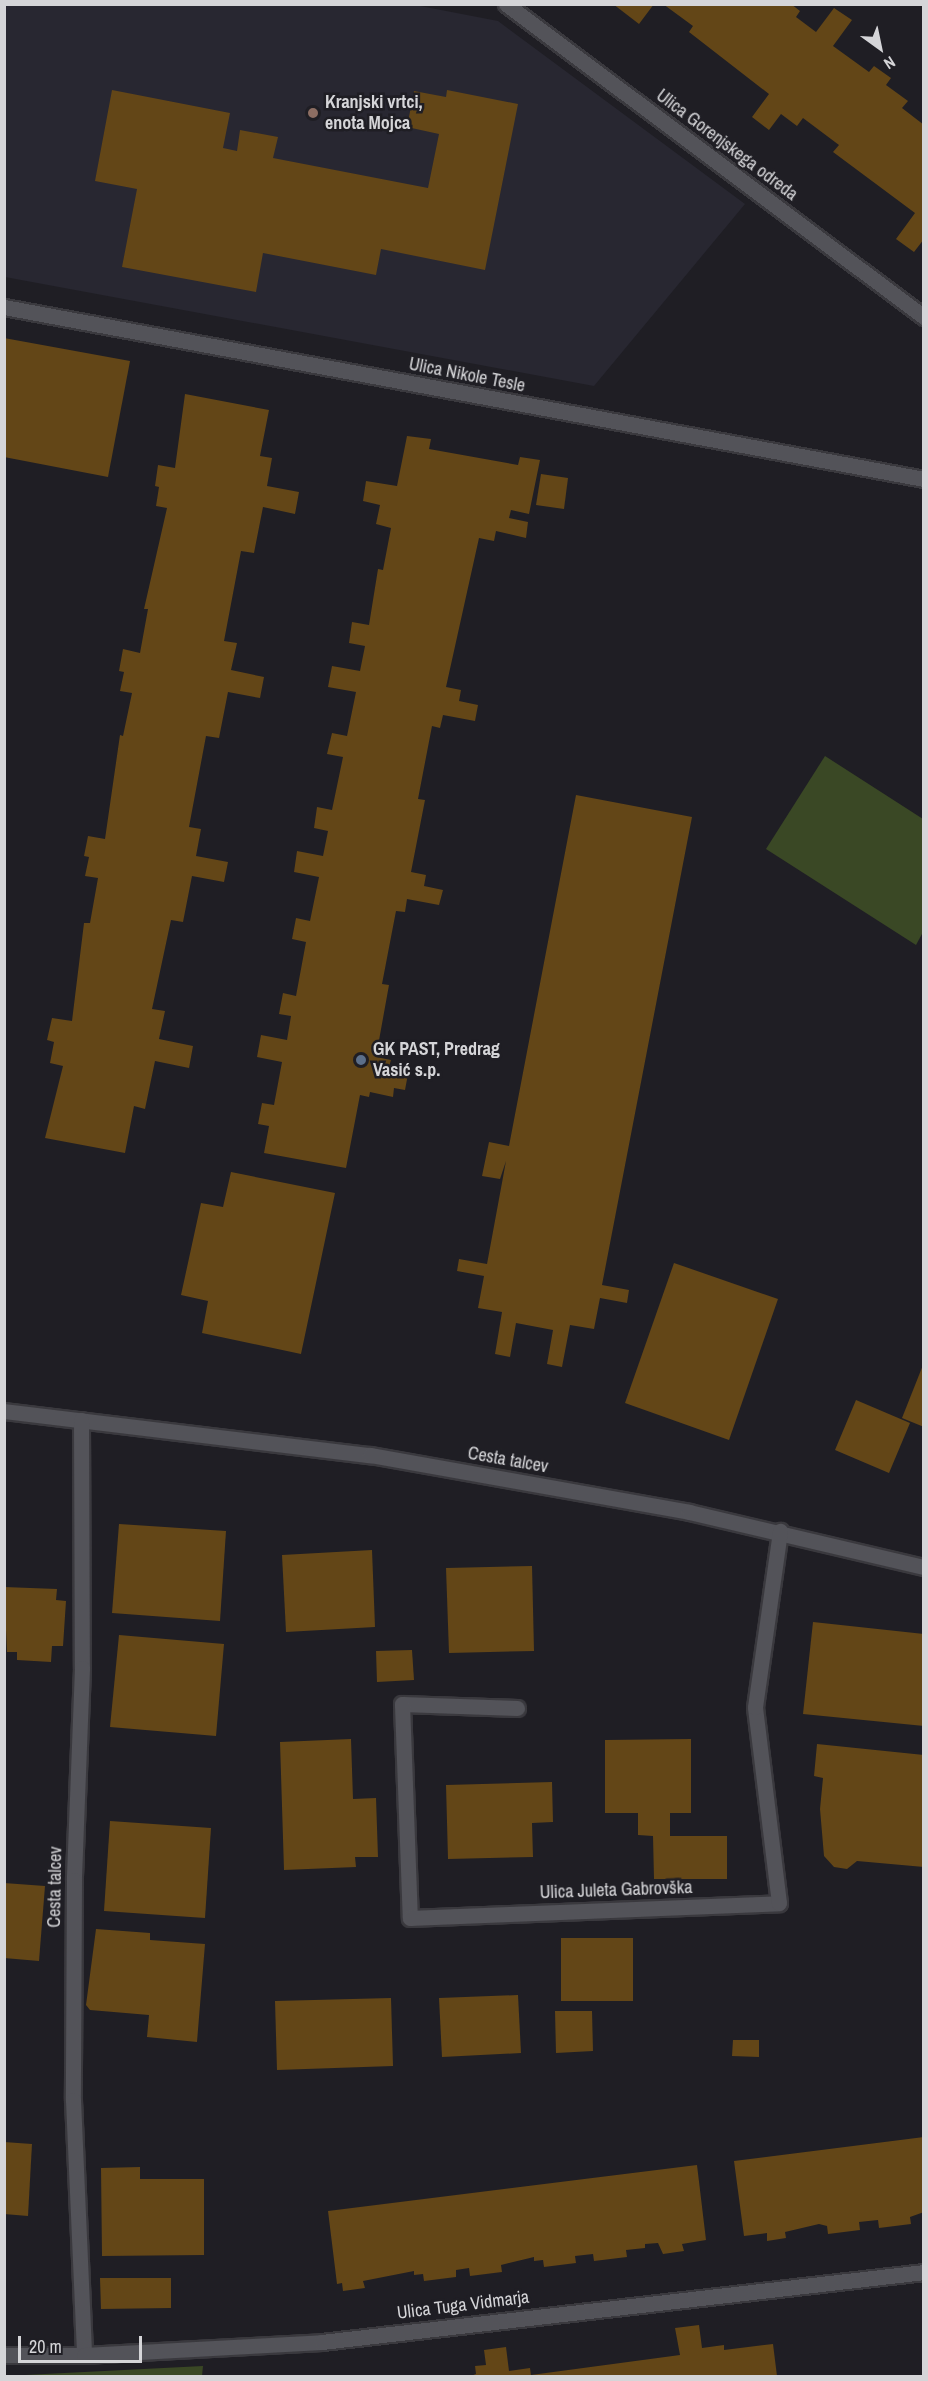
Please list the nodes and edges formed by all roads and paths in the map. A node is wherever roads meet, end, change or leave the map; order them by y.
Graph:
1 (506, 4) edge
2 (4, 307) edge
3 (924, 317) edge
4 (924, 479) edge
5 (4, 1411) edge
6 (81, 1420) junction
7 (780, 1531) junction
8 (924, 1567) edge
9 (517, 1708) dead end
10 (924, 2272) edge
11 (4, 2355) edge
12 (84, 2355) junction

1 - 3 street, Ulica Gorenjskega odreda
2 - 4 street, Ulica Nikole Tesle
5 - 6 street, Cesta talcev
6 - 7 street, Cesta talcev
6 - 12 street, Cesta talcev
7 - 8 street, Cesta talcev
7 - 9 street, Ulica Juleta Gabrovška
10 - 12 street, Ulica Tuga Vidmarja
11 - 12 street, Ulica Tuga Vidmarja

